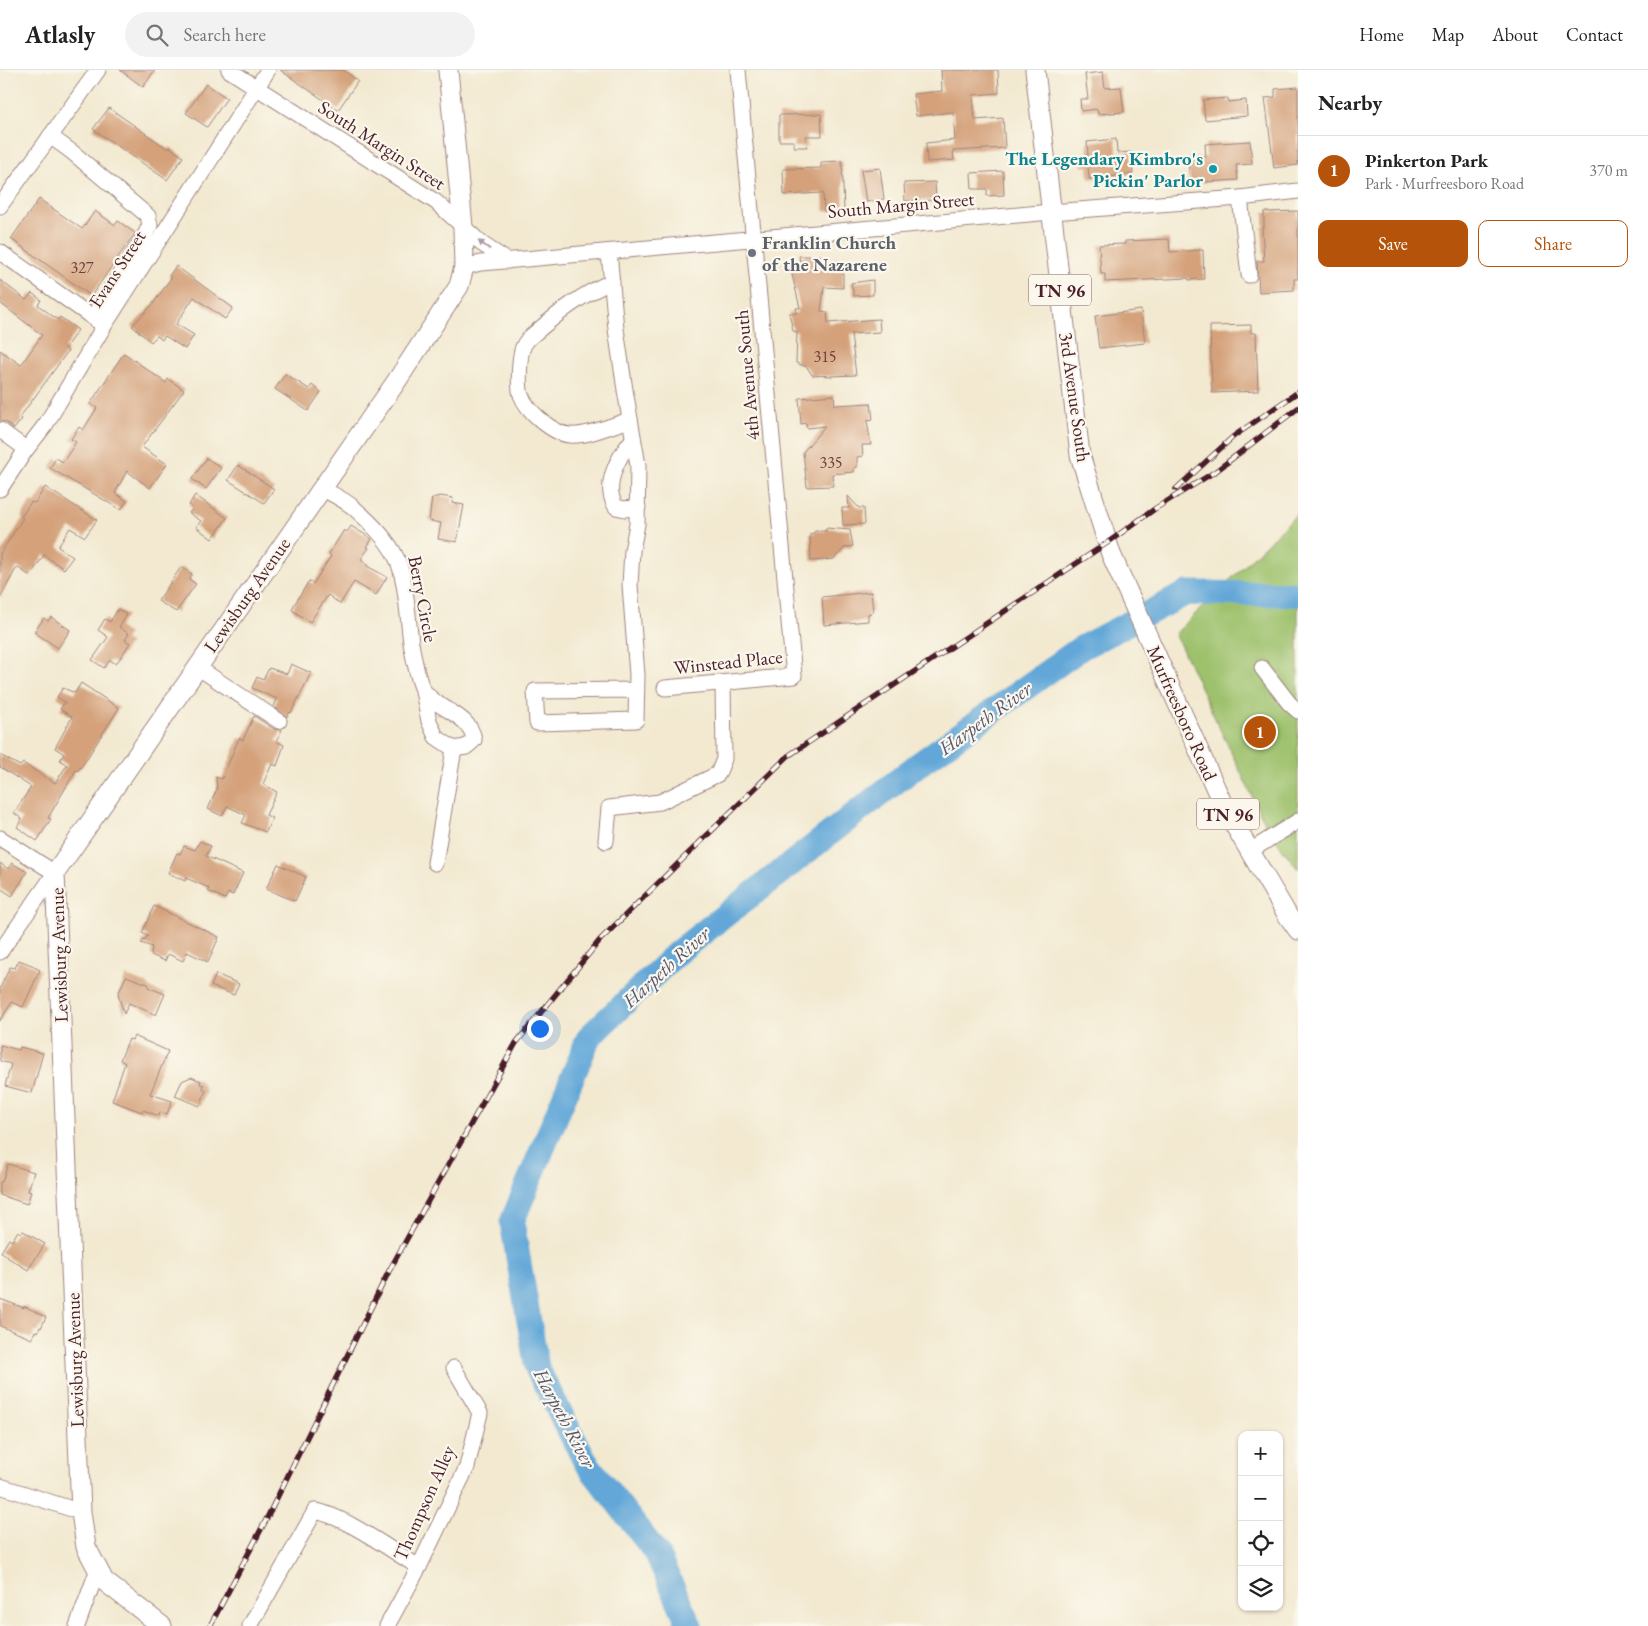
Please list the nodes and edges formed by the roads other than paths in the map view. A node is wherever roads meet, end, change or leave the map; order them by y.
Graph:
1 (98, 70) edge
2 (229, 70) edge
3 (268, 70) edge
4 (448, 70) edge
5 (738, 70) edge
6 (1035, 70) edge
7 (256, 88) junction
8 (50, 136) junction
9 (1298, 191) edge
10 (1240, 198) junction
11 (0, 206) edge
12 (1051, 212) junction
13 (463, 227) junction
14 (754, 238) junction
15 (0, 252) edge
16 (609, 252) junction
17 (508, 261) junction
18 (464, 267) junction
19 (1249, 275) dead end
20 (612, 282) junction
21 (99, 322) junction
22 (630, 420) junction
23 (0, 430) edge
24 (633, 439) junction
25 (26, 449) junction
26 (321, 488) junction
27 (0, 489) edge
28 (638, 507) junction
29 (1109, 549) joint
30 (197, 667) junction
31 (1262, 668) dead end
32 (794, 676) joint
33 (723, 683) junction
34 (665, 688) dead end
35 (636, 690) junction
36 (423, 691) junction
37 (1298, 711) edge
38 (279, 721) dead end
39 (454, 749) junction
40 (1298, 821) edge
41 (0, 838) edge
42 (606, 841) dead end
43 (1250, 851) junction
44 (435, 863) dead end
45 (55, 873) junction
46 (1298, 930) edge
47 (0, 952) edge
48 (454, 1368) dead end
49 (0, 1486) edge
50 (81, 1512) junction
51 (419, 1567) junction
52 (98, 1569) junction
53 (77, 1626) edge
54 (162, 1626) edge
55 (250, 1626) edge
56 (387, 1626) edge

1 - 8 street
2 - 7 street, South Margin Street
3 - 7 street, Evans Street
4 - 13 main road, Lewisburg Avenue
5 - 14 street, 4th Avenue South
6 - 12 main road, 3rd Avenue South / TN 96
7 - 13 street, South Margin Street
7 - 21 street, Evans Street
8 - 11 street
8 - 21 street
9 - 10 street, South Margin Street
10 - 12 street, South Margin Street
10 - 19 street
12 - 14 street, South Margin Street
12 - 29 main road, 3rd Avenue South / TN 96
17 -> 13 street, South Margin Street
13 - 18 main road, Lewisburg Avenue
14 - 16 street, South Margin Street
14 - 32 street, 4th Avenue South
15 - 21 street
16 - 17 street, South Margin Street
16 - 20 street
17 - 18 street, South Margin Street
18 - 26 main road, Lewisburg Avenue
20 - 22 street
20 - 22 street
21 - 25 street, Evans Street
22 - 24 street
23 - 25 street
24 - 28 street
24 - 28 street
25 - 27 street, Evans Street
26 - 30 main road, Lewisburg Avenue
26 - 36 street, Berry Circle
28 - 35 street
29 - 43 main road, Murfreesboro Road / TN 96
30 - 38 street
30 - 45 main road, Lewisburg Avenue
31 - 37 street
32 - 33 street, Winstead Place
33 - 34 street, Winstead Place
33 - 42 street
35 - 35 street
36 - 39 street, Berry Circle
36 - 39 street
39 - 44 street
40 - 43 street
41 - 45 street
43 - 46 main road, Murfreesboro Road / TN 96
45 - 47 street
45 - 50 main road, Lewisburg Avenue
48 - 51 street, Thompson Alley
49 - 50 street
50 - 52 main road, Lewisburg Avenue
51 - 55 street
51 - 56 street, Thompson Alley
52 - 53 street
52 - 54 main road, Lewisburg Avenue

